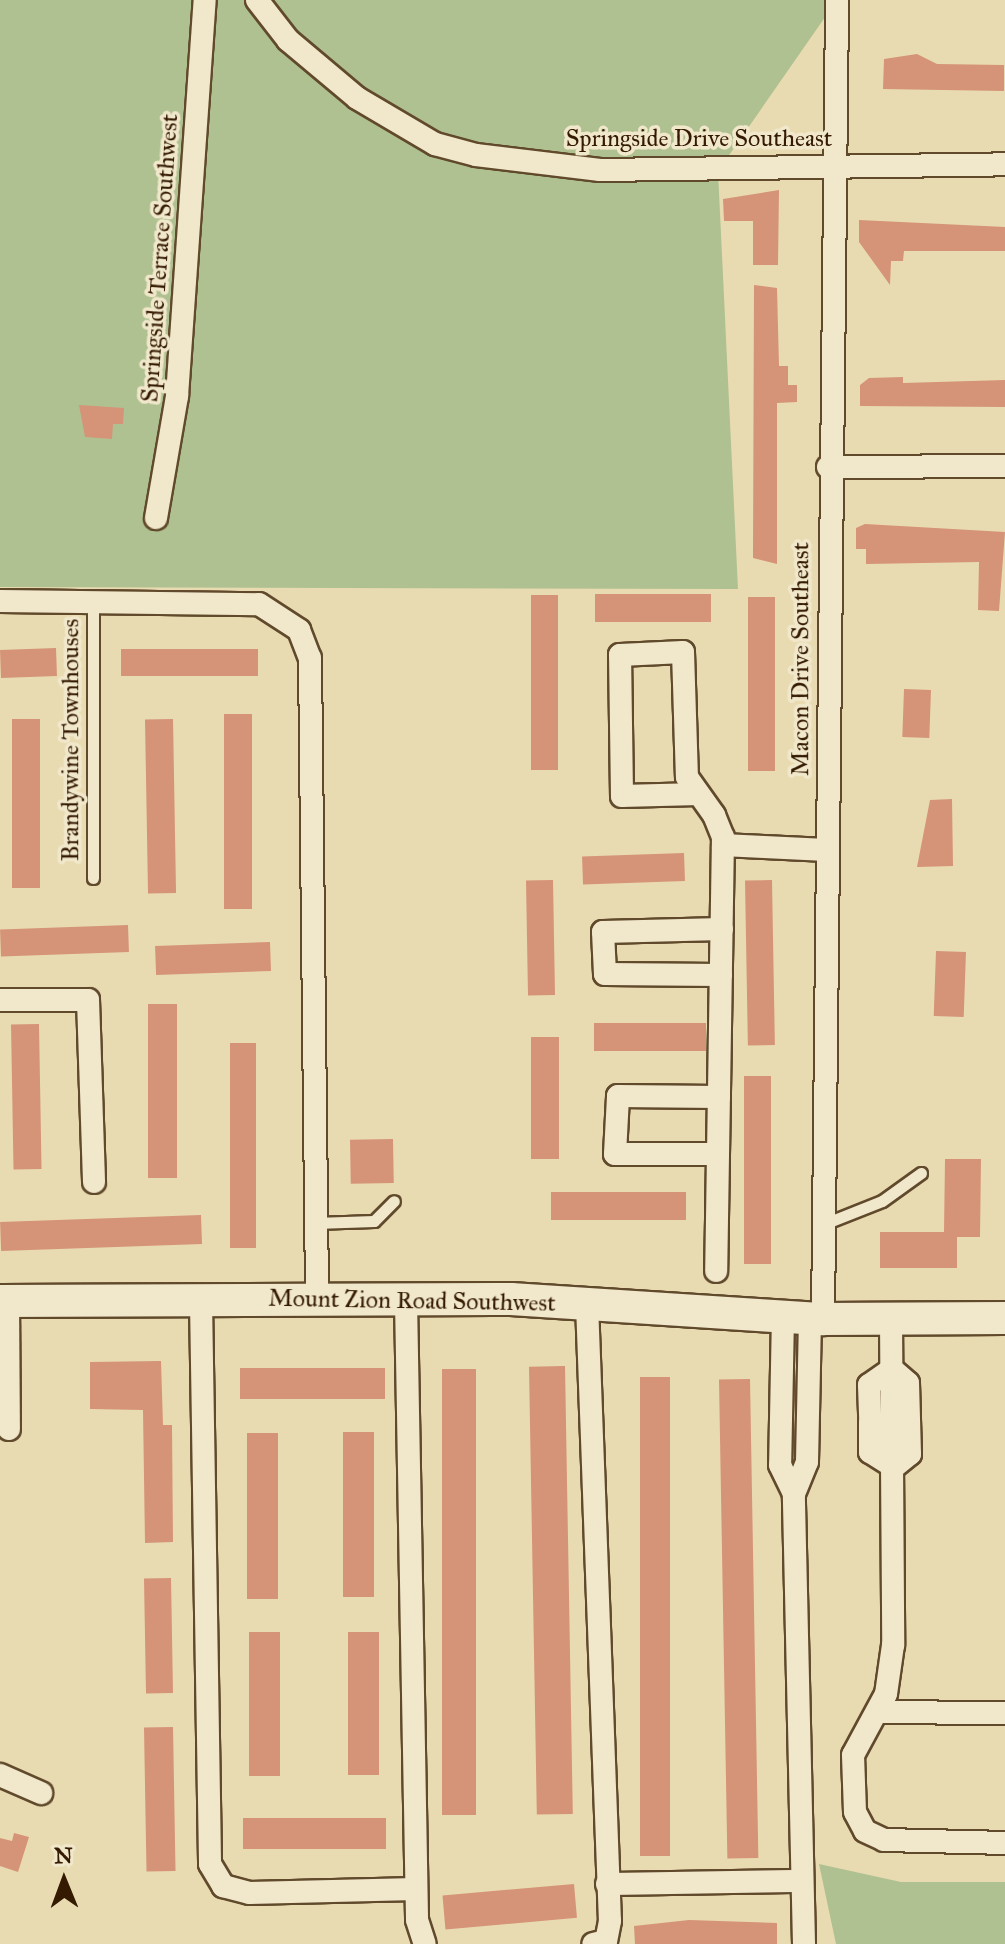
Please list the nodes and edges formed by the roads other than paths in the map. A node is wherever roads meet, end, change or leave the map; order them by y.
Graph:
1 (205, 0) edge
2 (257, 0) edge
3 (837, 0) edge
4 (1005, 164) edge
5 (830, 165) junction
6 (1005, 466) edge
7 (828, 467) junction
8 (156, 518) dead end
9 (0, 601) edge
10 (93, 602) junction
11 (698, 794) junction
12 (723, 845) junction
13 (826, 850) junction
14 (93, 878) dead end
15 (722, 929) junction
16 (721, 975) junction
17 (0, 1000) edge
18 (719, 1097) junction
19 (718, 1154) junction
20 (921, 1173) dead end
21 (94, 1182) dead end
22 (394, 1201) dead end
23 (315, 1223) junction
24 (823, 1224) junction
25 (716, 1271) dead end
26 (317, 1298) junction
27 (406, 1300) junction
28 (4, 1301) edge
29 (201, 1301) junction
30 (587, 1304) junction
31 (805, 1317) junction
32 (1005, 1318) edge
33 (891, 1319) junction
34 (892, 1369) junction
35 (901, 1422) junction
36 (870, 1423) junction
37 (9, 1429) dead end
38 (894, 1467) junction
39 (879, 1712) junction
40 (1005, 1713) edge
41 (0, 1775) edge
42 (41, 1793) dead end
43 (1005, 1843) edge
44 (797, 1881) junction
45 (607, 1884) junction
46 (416, 1889) junction
47 (425, 1944) edge
48 (593, 1944) edge
49 (804, 1944) edge

1 - 8 street, Springside Terrace Southwest
2 - 5 street, Springside Drive Southeast
3 - 5 street, Macon Drive Southeast
4 - 5 street, Springside Drive Southeast
5 - 7 street, Macon Drive Southeast
6 - 7 street
7 - 13 street, Macon Drive Southeast
9 - 10 street
10 - 14 lane, Brandywine Townhouses
10 - 23 street
11 - 11 street
11 - 12 street
12 - 13 street
12 - 15 street
13 - 24 street, Macon Drive Southeast
15 - 16 street
15 - 16 street
16 - 18 street
17 - 21 street
18 - 19 street
18 - 19 street
19 - 25 street
20 - 24 lane
22 - 23 lane
23 - 26 street
24 - 31 street, Macon Drive Southeast
26 - 27 street, Mount Zion Road Southwest
26 - 29 street, Mount Zion Road Southwest
27 - 30 street, Mount Zion Road Southwest
27 - 46 street
28 - 29 street, Mount Zion Road Southwest
28 - 37 street
29 - 46 street
30 - 31 street, Mount Zion Road Southwest
30 - 45 street
31 - 33 street, Mount Zion Road Southwest
31 - 44 street, Macon Drive Southeast
32 - 33 street, Mount Zion Road Southwest
33 - 34 street
34 - 35 street
34 - 36 street
35 - 36 street
35 - 38 street
36 - 38 street
38 - 39 street
39 - 40 street
39 - 43 street
41 - 42 street
44 - 45 street
44 - 49 street, Macon Drive Southeast
45 - 48 street
46 - 47 street

